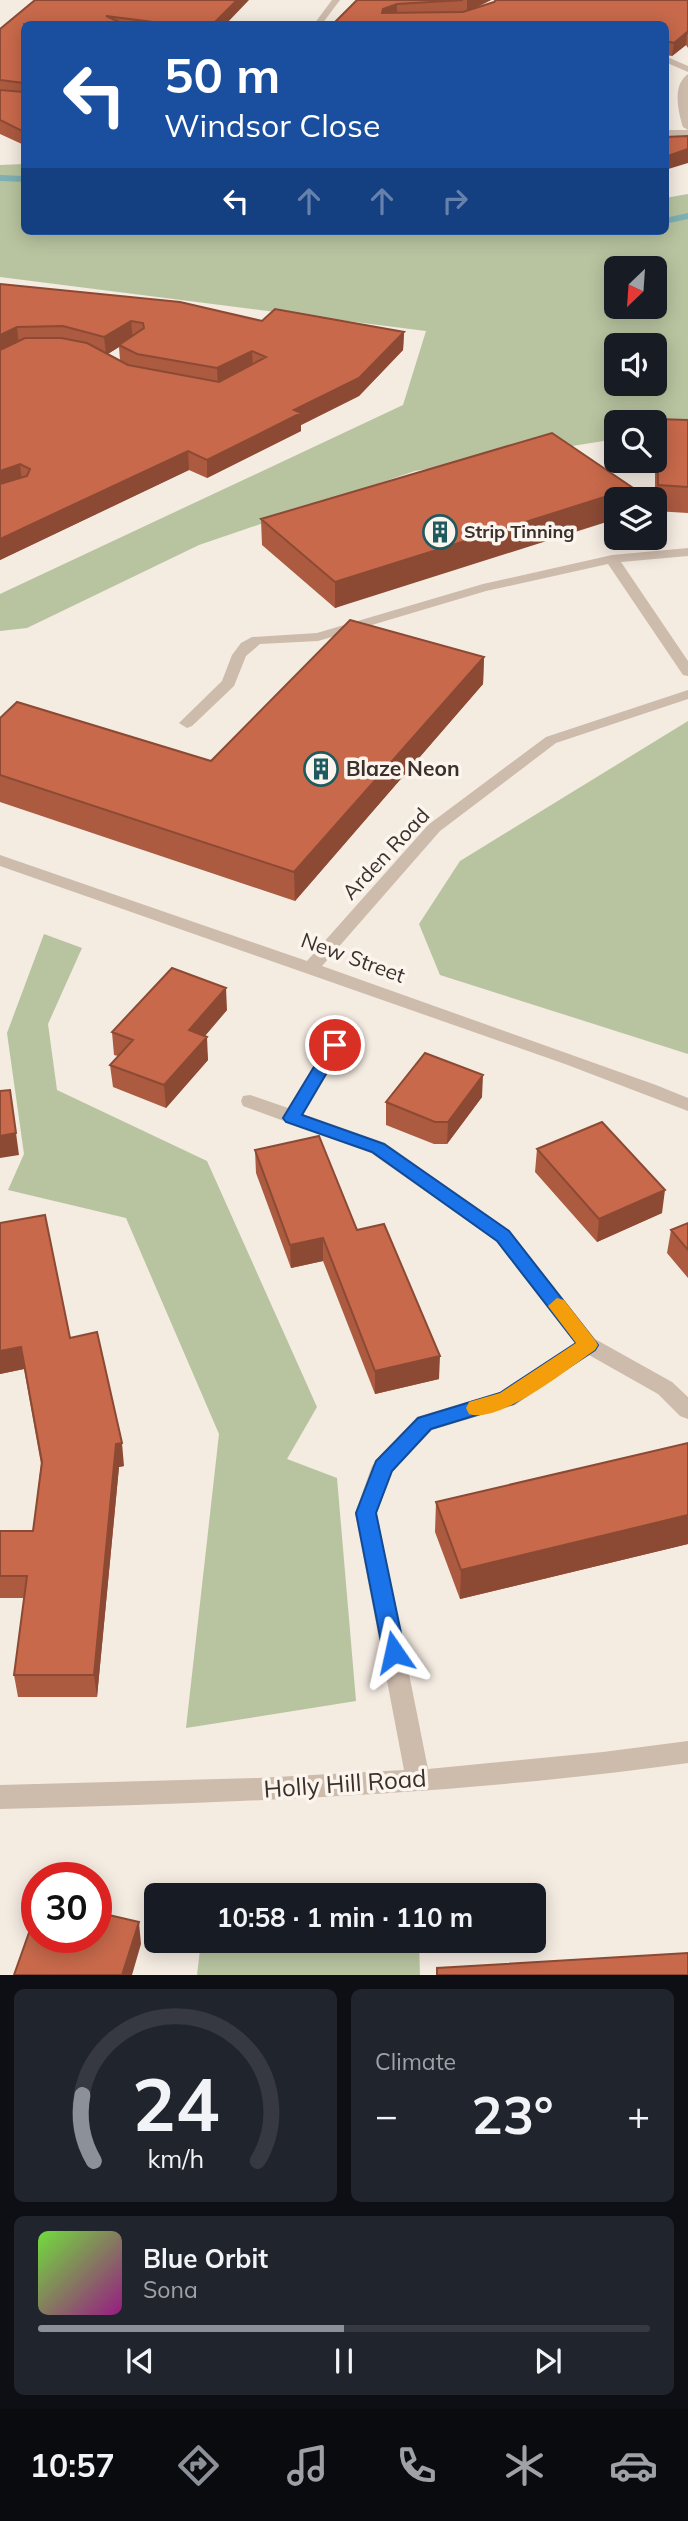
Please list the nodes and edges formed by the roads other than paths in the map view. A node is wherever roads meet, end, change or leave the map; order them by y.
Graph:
1 (336, 0) edge
2 (320, 21) edge
3 (669, 61) edge
4 (688, 69) edge
5 (688, 76) edge
6 (688, 127) edge
7 (669, 133) edge
8 (688, 133) edge
9 (688, 552) edge
10 (612, 559) junction
11 (688, 673) edge
12 (688, 694) edge
13 (187, 723) dead end
14 (0, 860) edge
15 (312, 966) junction
16 (335, 1045) dead end
17 (250, 1101) dead end
18 (688, 1105) edge
19 (292, 1118) junction
20 (588, 1345) junction
21 (688, 1410) edge
22 (688, 1752) edge
23 (418, 1780) junction
24 (0, 1797) edge

1 - 2 street
3 - 4 street
5 - 6 street
7 - 8 street
9 - 10 street
10 - 11 street
10 - 13 street
12 - 15 street, Arden Road
14 - 15 street, New Street
15 - 18 street, New Street
16 - 19 street
17 - 19 street
19 - 20 street
20 - 21 street
20 - 23 street
22 - 23 street, Holly Hill Road
23 - 24 street, Holly Hill Road

